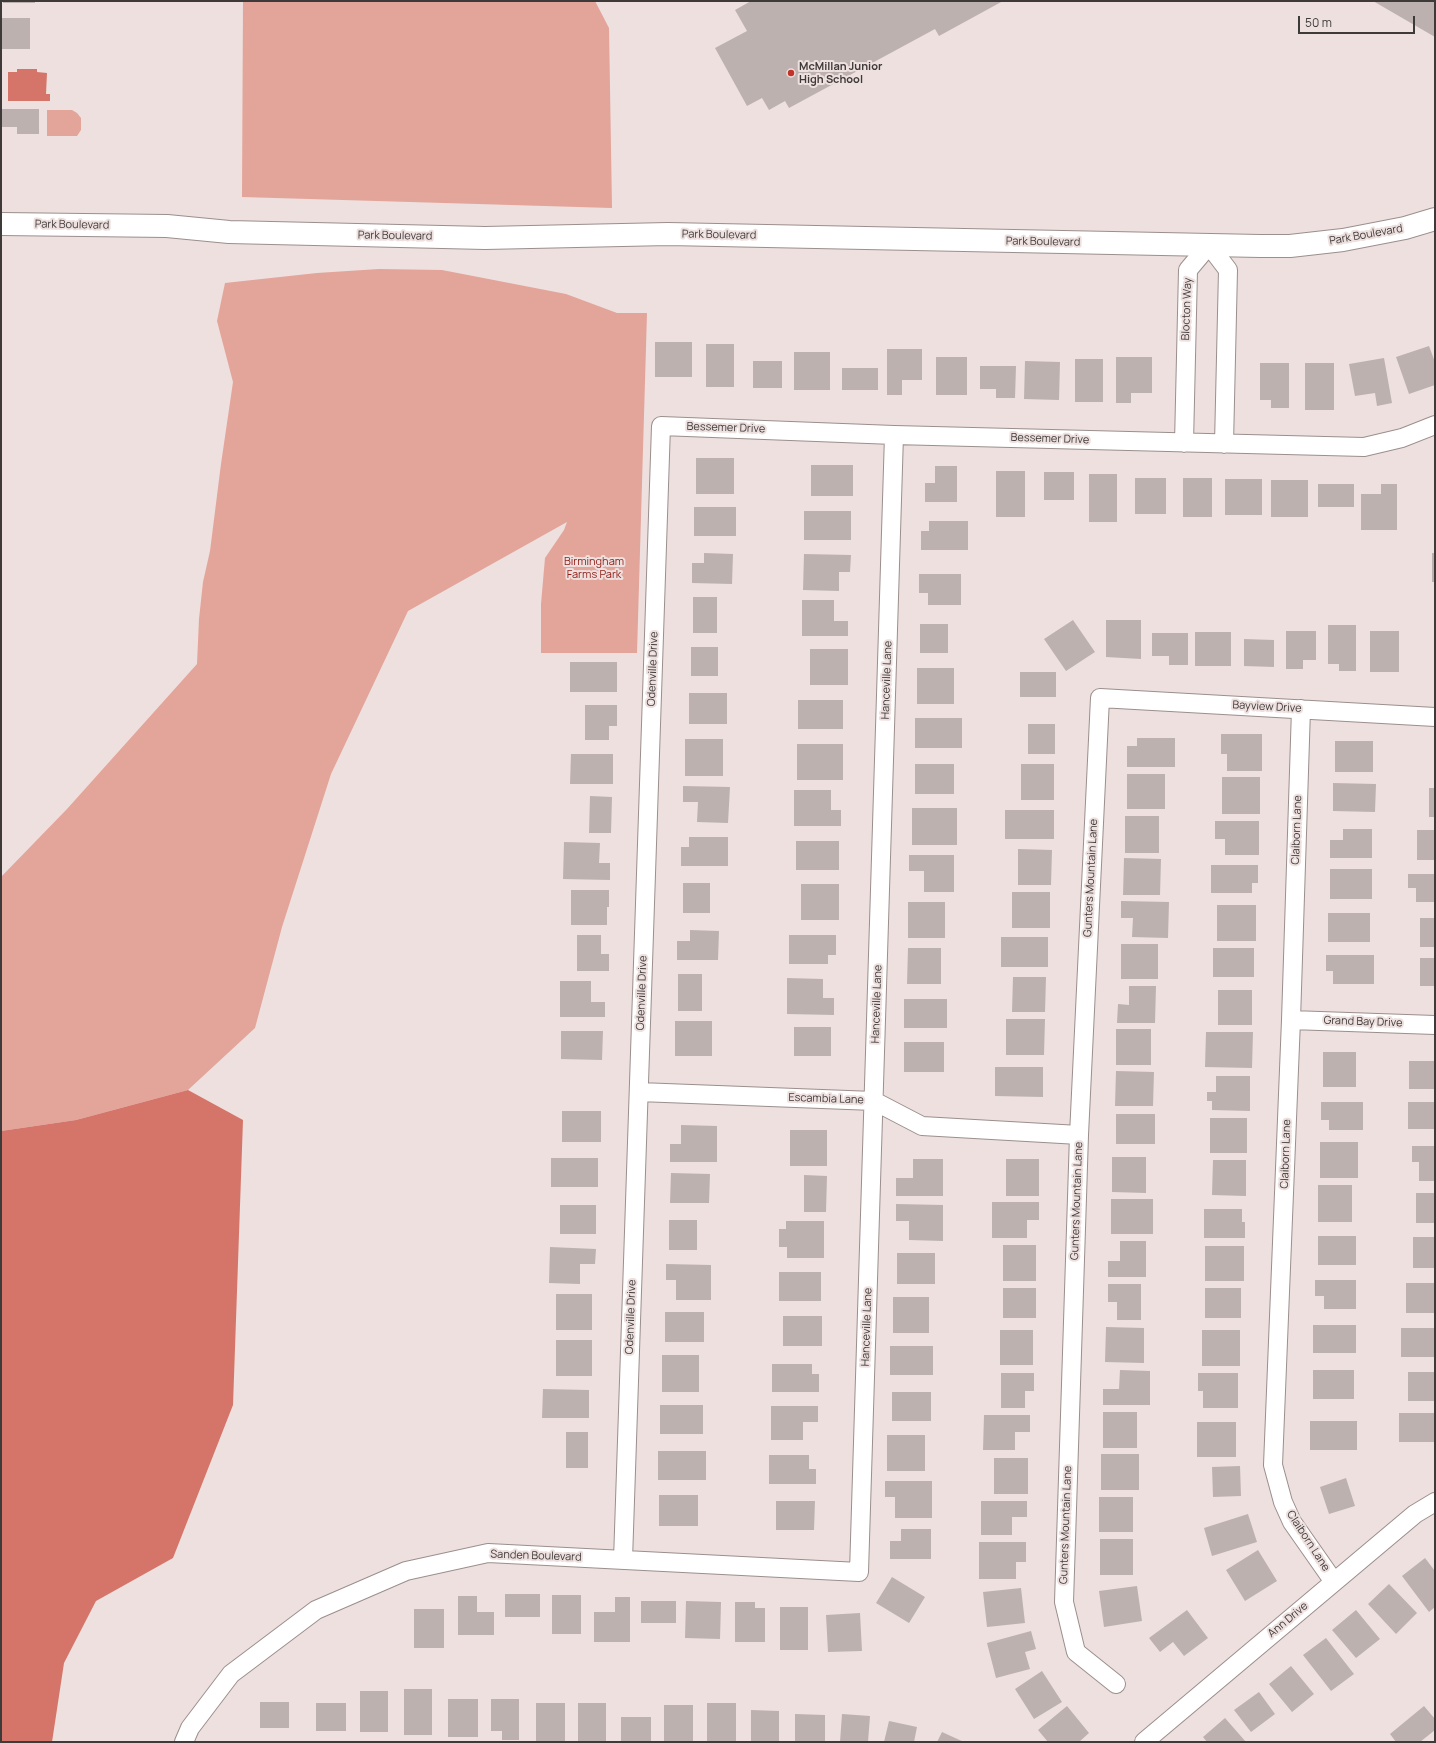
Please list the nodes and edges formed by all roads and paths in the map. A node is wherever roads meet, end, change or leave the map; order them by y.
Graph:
1 (1435, 219) edge
2 (1, 224) edge
3 (1209, 245) junction
4 (1435, 425) edge
5 (661, 426) joint
6 (894, 435) junction
7 (1184, 443) junction
8 (1224, 444) junction
9 (1100, 698) joint
10 (1301, 709) junction
11 (1435, 717) edge
12 (1292, 1020) junction
13 (1435, 1025) edge
14 (638, 1092) junction
15 (874, 1102) junction
16 (1079, 1135) junction
17 (1435, 1502) edge
18 (623, 1560) junction
19 (859, 1572) joint
20 (1334, 1582) junction
21 (1116, 1684) dead end
22 (184, 1742) edge
23 (1144, 1742) edge

1 - 3 main road, Park Boulevard
2 - 3 main road, Park Boulevard
3 - 7 street, Blocton Way
3 - 8 street
4 - 8 street, Bessemer Drive
5 - 6 street, Bessemer Drive
5 - 14 street, Odenville Drive
6 - 7 street, Bessemer Drive
6 - 15 street, Hanceville Lane
7 - 8 street, Bessemer Drive
9 - 10 street, Bayview Drive
9 - 16 street, Gunters Mountain Lane
10 - 11 street, Bayview Drive
10 - 12 street, Claiborn Lane
12 - 13 street, Grand Bay Drive
12 - 20 street, Claiborn Lane
14 - 15 street, Escambia Lane
14 - 18 street, Odenville Drive
15 - 16 street, Escambia Lane
15 - 19 street, Hanceville Lane
16 - 21 street, Gunters Mountain Lane
17 - 20 street, Ann Drive
18 - 19 street, Sanden Boulevard
18 - 22 street, Sanden Boulevard
20 - 23 street, Ann Drive

